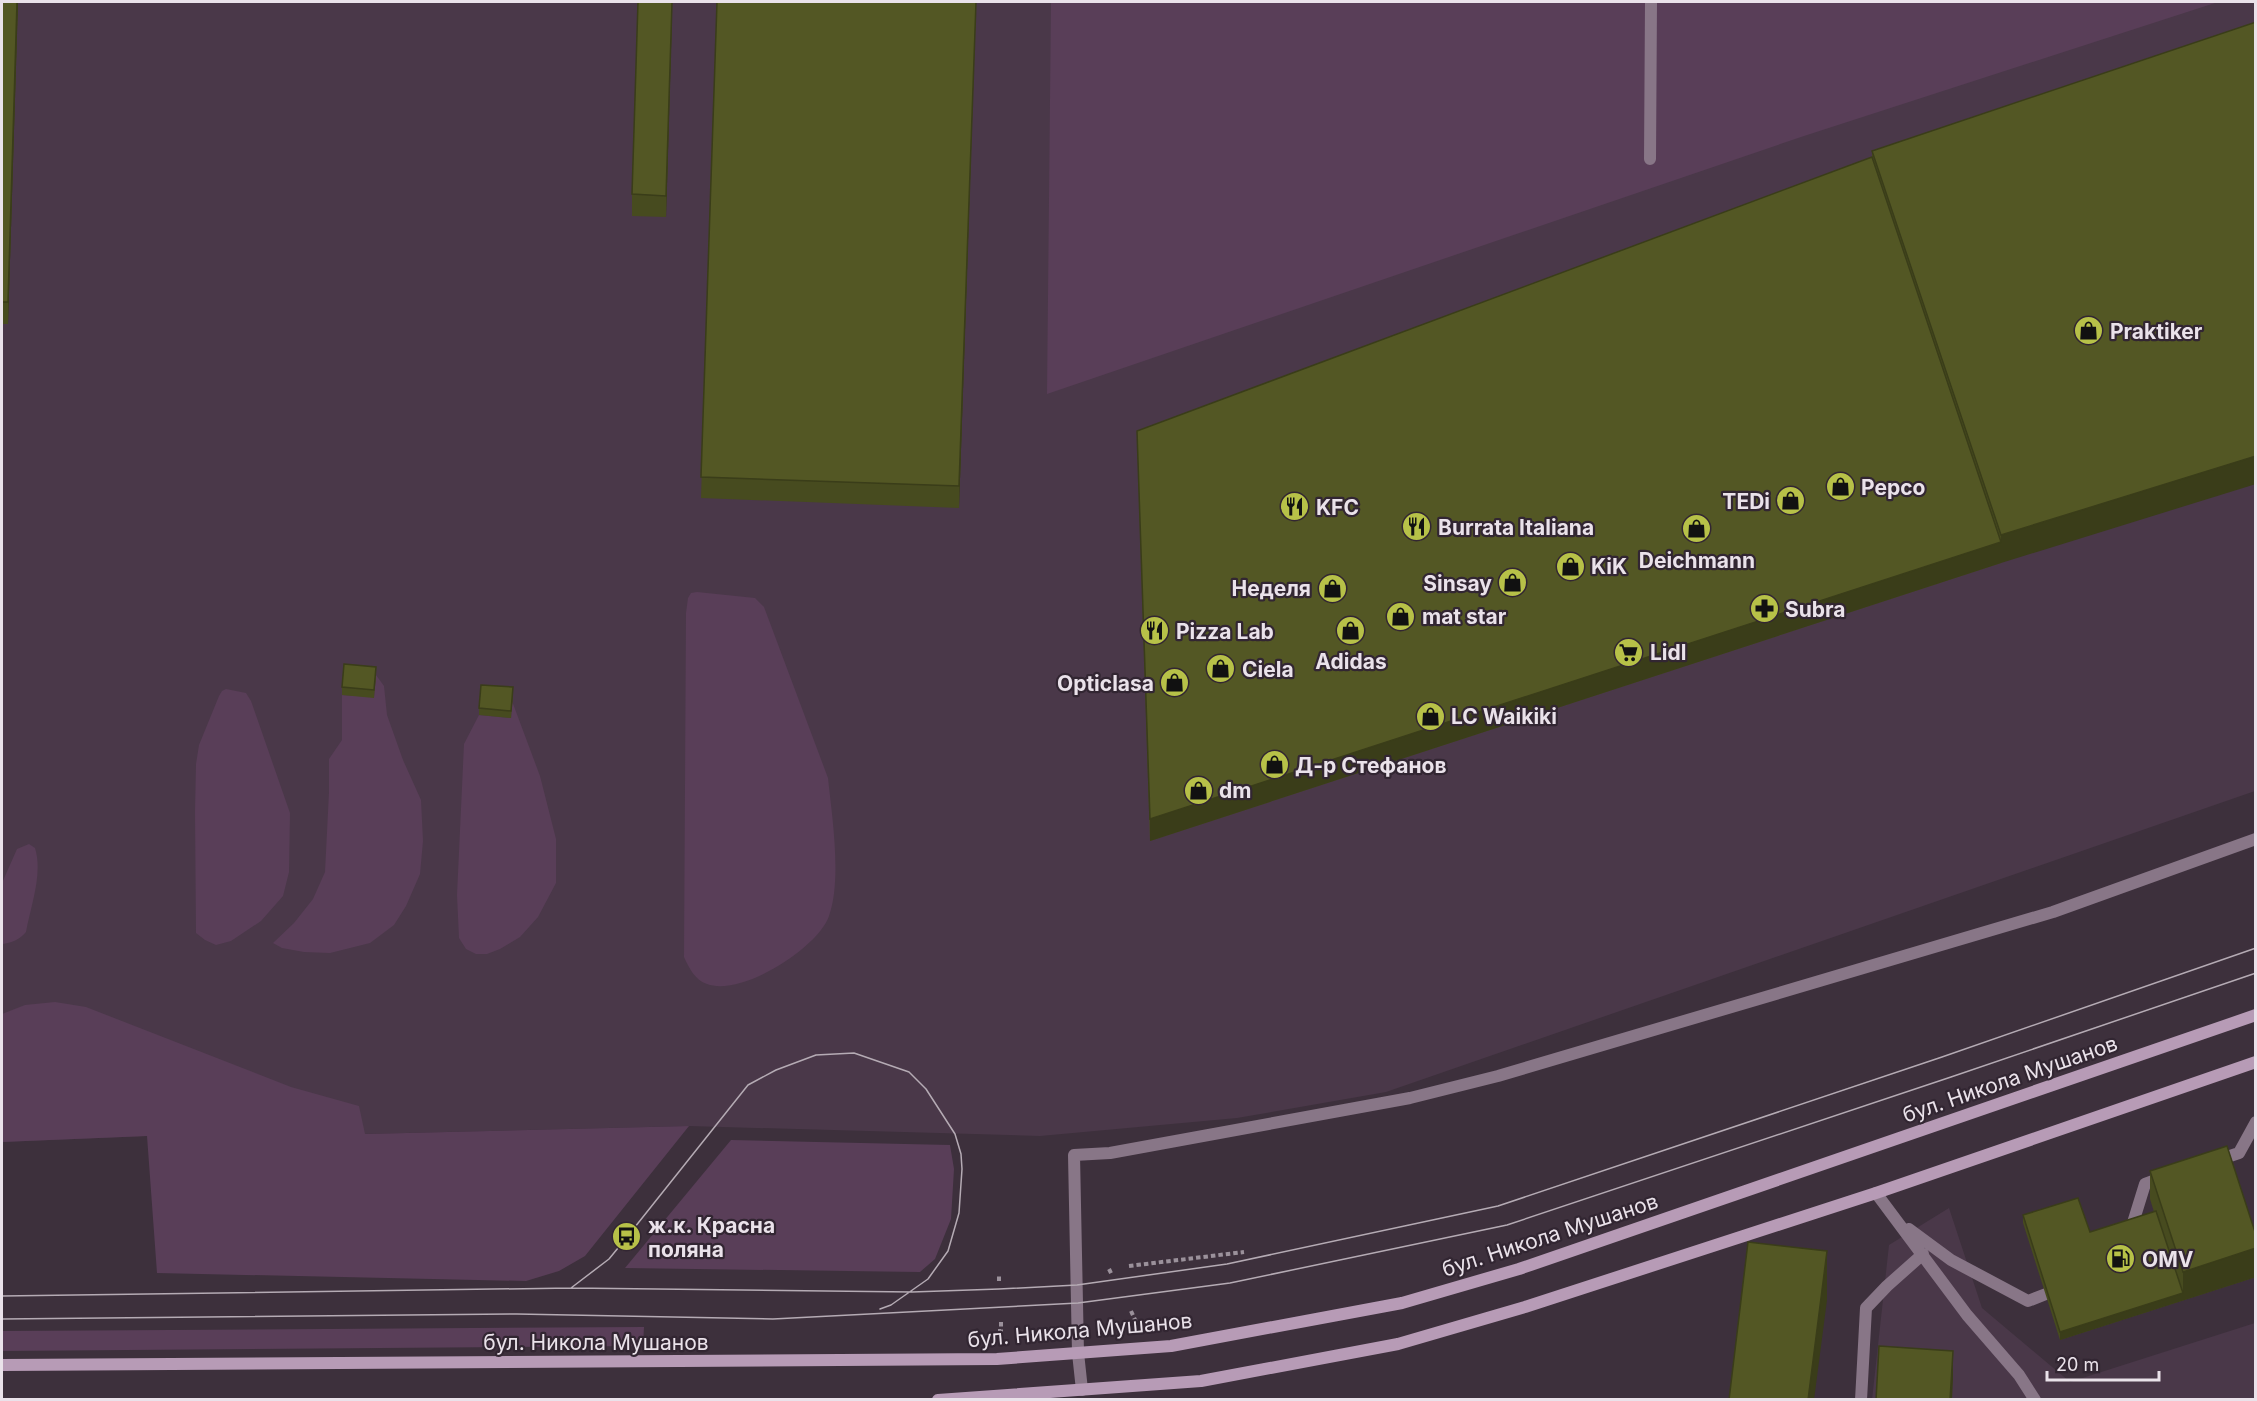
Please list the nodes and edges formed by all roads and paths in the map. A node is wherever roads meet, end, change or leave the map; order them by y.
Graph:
1 (1651, 2) edge
2 (1650, 159) dead end
3 (2256, 839) edge
4 (2256, 1015) edge
5 (2256, 1062) edge
6 (2256, 1122) edge
7 (2207, 1163) edge
8 (2176, 1173) edge
9 (1876, 1193) junction
10 (1899, 1221) junction
11 (2132, 1226) edge
12 (1244, 1252) dead end
13 (1923, 1254) junction
14 (1129, 1266) dead end
15 (1109, 1269) dead end
16 (1112, 1275) dead end
17 (2046, 1294) edge
18 (1131, 1311) dead end
19 (1131, 1325) dead end
20 (1078, 1353) junction
21 (2, 1365) edge
22 (1082, 1390) junction
23 (938, 1400) edge
24 (1861, 1400) edge
25 (2035, 1400) edge

1 - 2 lane
3 - 20 lane
4 - 20 main road, бул. Никола Мушанов
5 - 9 main road
6 - 7 lane
8 - 11 lane
9 - 10 lane
9 - 22 main road
10 - 13 lane
10 - 17 lane
12 - 14 path
13 - 24 lane
13 - 25 lane
15 - 16 path
18 - 19 path
20 - 21 main road, бул. Никола Мушанов
20 - 22 lane
22 - 23 main road

